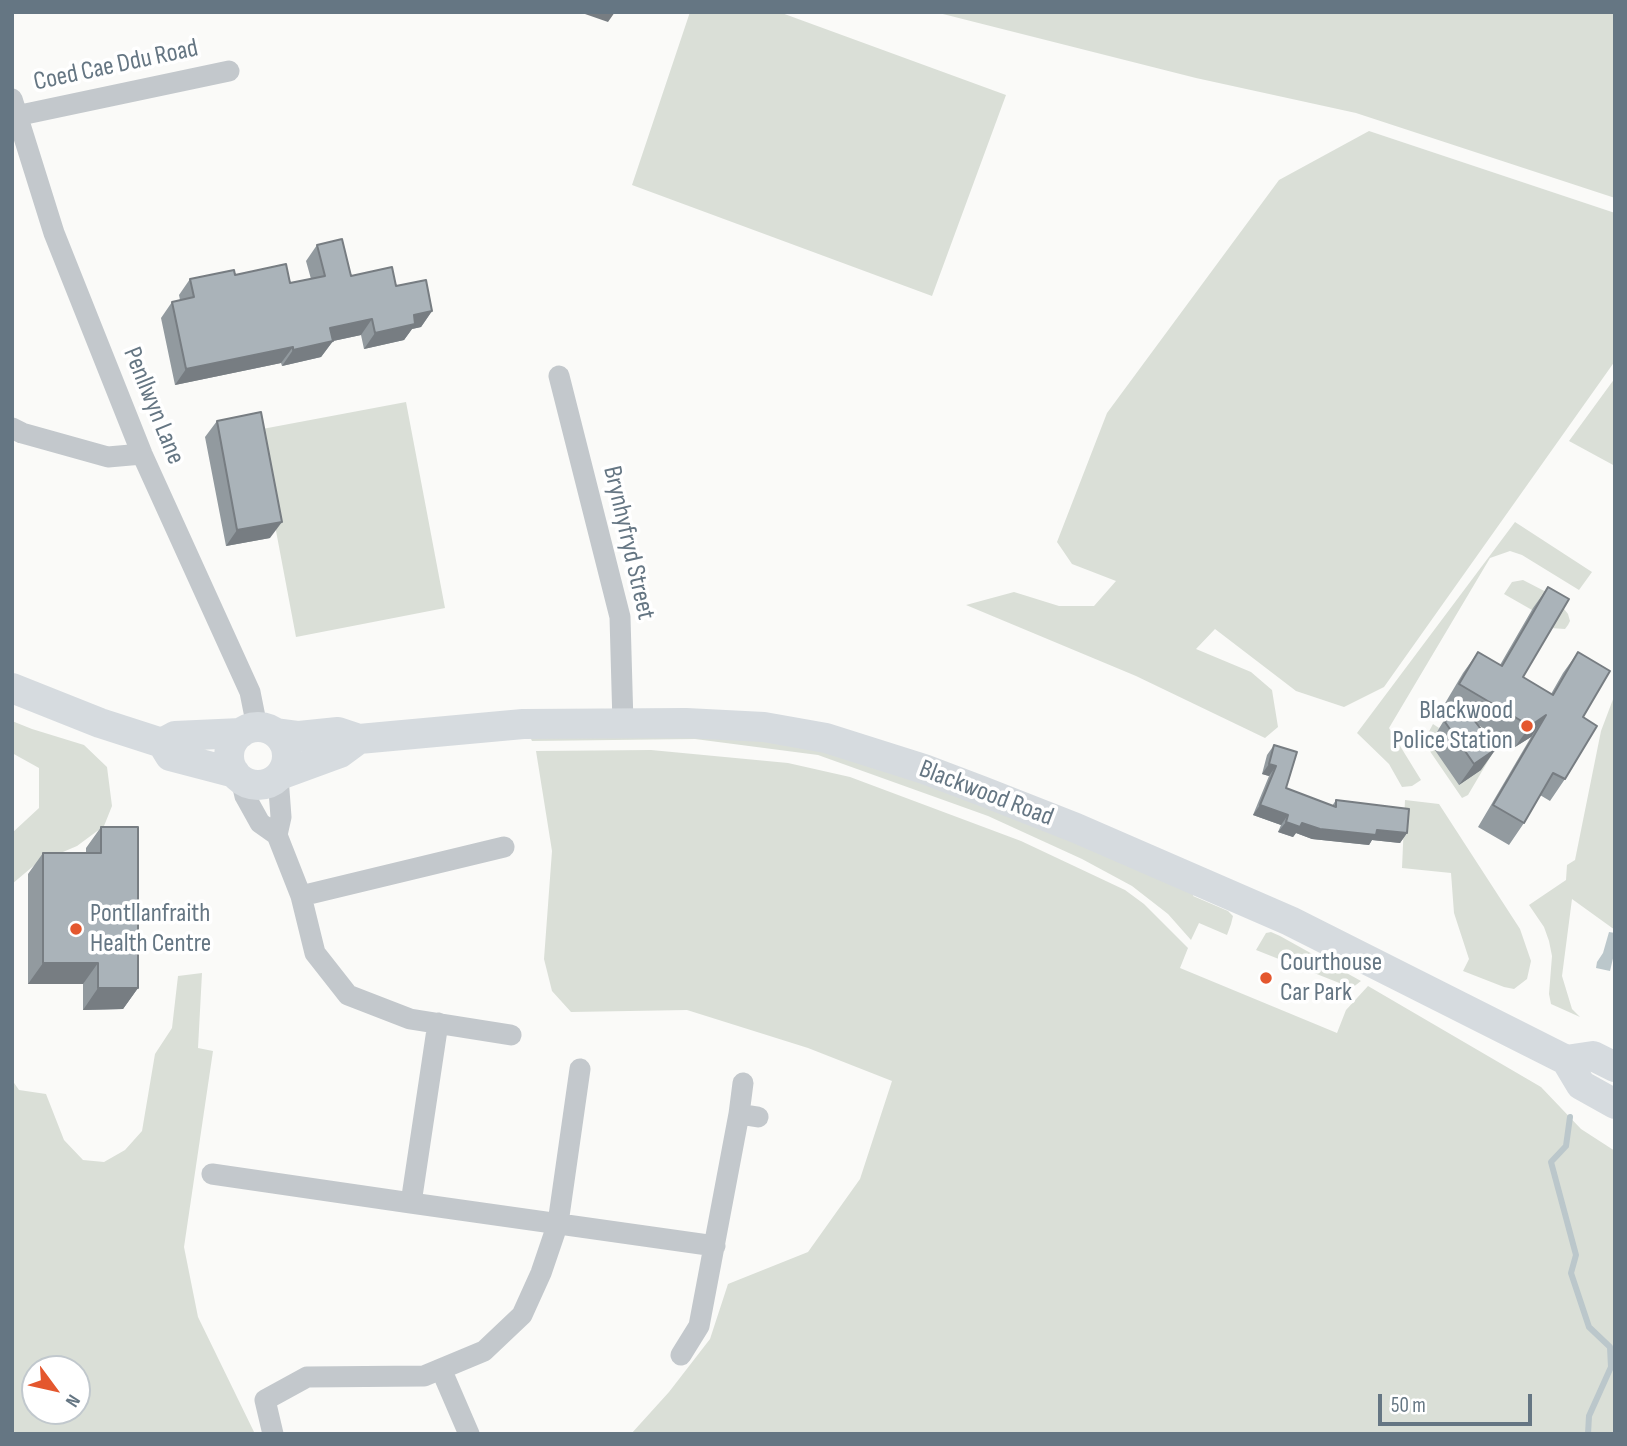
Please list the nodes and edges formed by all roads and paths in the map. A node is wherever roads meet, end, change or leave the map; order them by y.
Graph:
1 (229, 71) dead end
2 (13, 110) edge
3 (559, 376) dead end
4 (12, 428) edge
5 (142, 454) junction
6 (12, 688) edge
7 (623, 724) junction
8 (258, 731) junction
9 (359, 738) junction
10 (162, 743) junction
11 (238, 776) junction
12 (279, 776) junction
13 (277, 835) junction
14 (504, 847) dead end
15 (301, 896) junction
16 (439, 1023) junction
17 (511, 1035) dead end
18 (1566, 1060) junction
19 (1615, 1067) edge
20 (580, 1069) dead end
21 (743, 1083) dead end
22 (1615, 1104) edge
23 (212, 1174) dead end
24 (411, 1203) junction
25 (558, 1223) junction
26 (715, 1246) junction
27 (681, 1355) dead end
28 (442, 1369) junction
29 (273, 1434) edge
30 (469, 1434) edge

1 - 2 street, Coed Cae Ddu Road
2 - 5 street, Penllwyn Lane
3 - 7 street, Brynhyfryd Street
4 - 5 street
5 - 8 street, Penllwyn Lane
6 - 10 main road
7 - 9 main road, Blackwood Road
7 - 18 main road, Blackwood Road
8 - 9 main road, Blackwood Road
8 - 10 main road, Blackwood Road
8 - 11 main road
8 - 12 main road
9 - 12 main road, Blackwood Road
10 - 11 main road
11 - 12 main road
11 - 13 street
12 - 13 street
13 - 15 street
14 - 15 street
15 - 16 street
16 - 17 street
16 - 24 street
18 - 19 main road, Blackwood Road
18 - 22 main road, Blackwood Road
20 - 25 street
21 - 26 street
23 - 24 street
24 - 25 street
25 - 26 street
25 - 28 street
26 - 27 street
28 - 29 street
28 - 30 street

